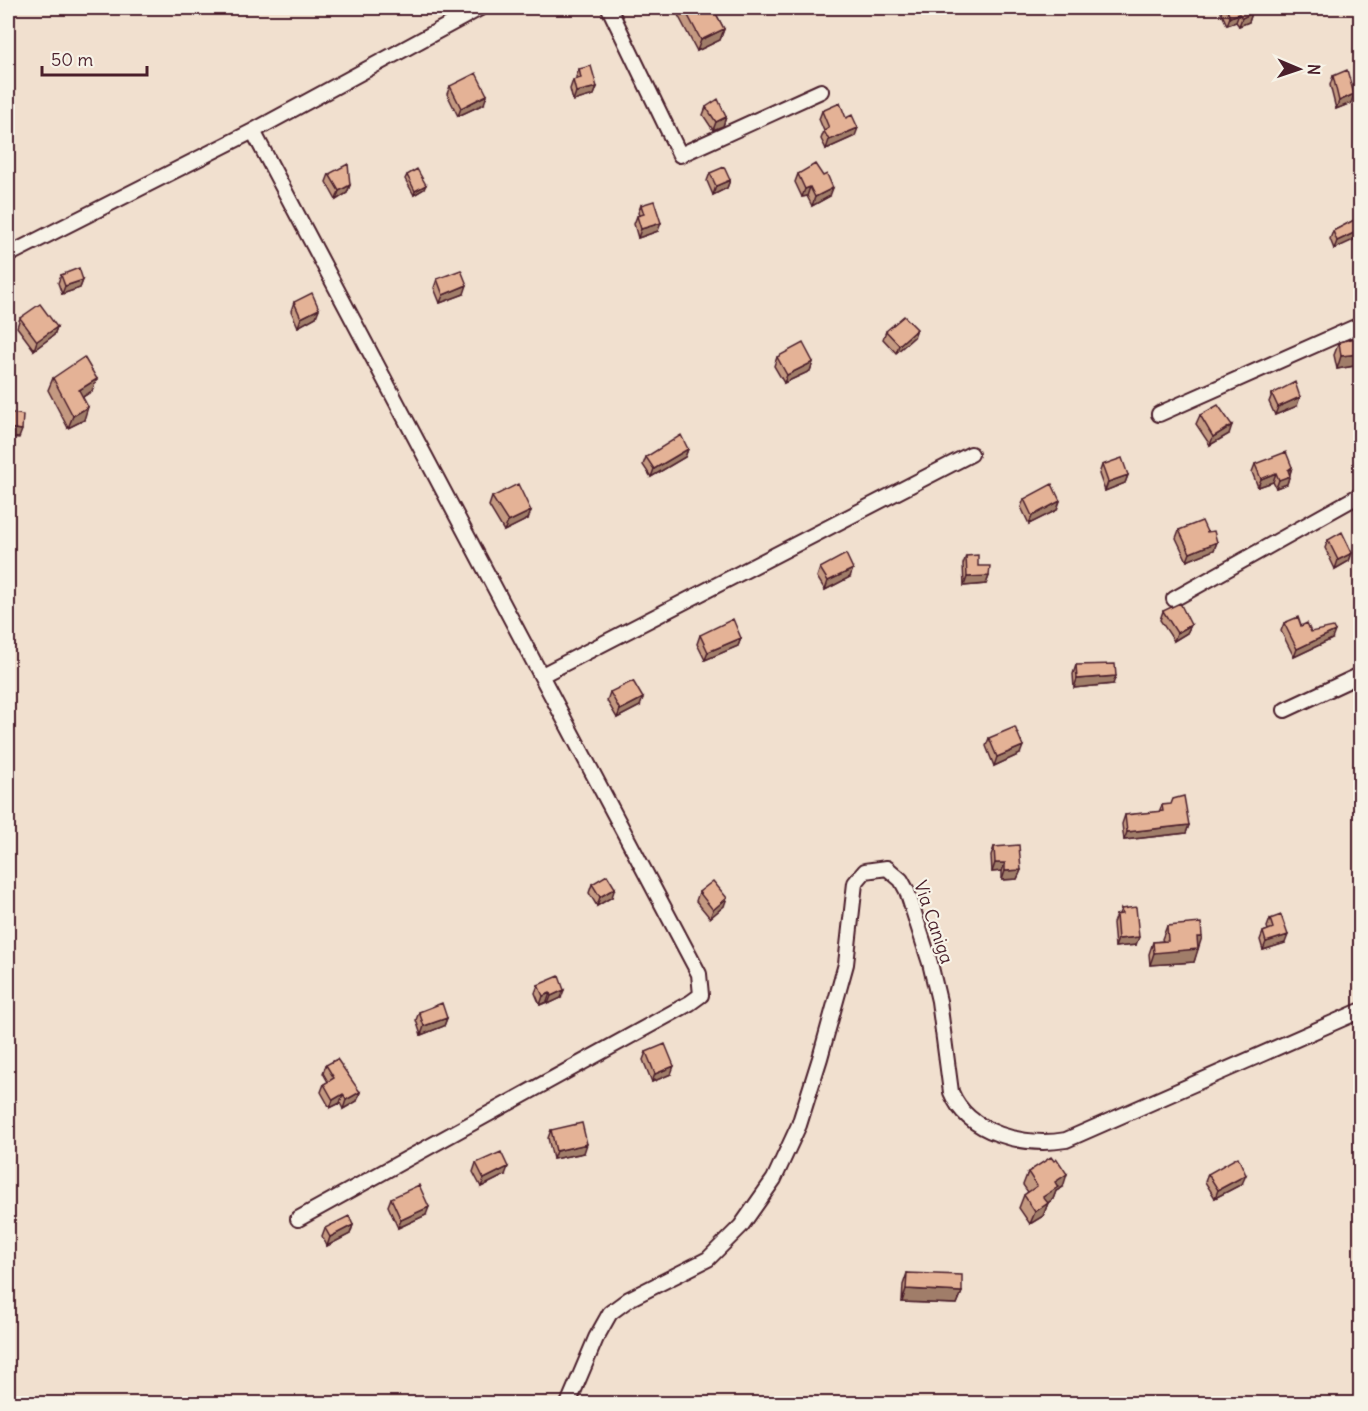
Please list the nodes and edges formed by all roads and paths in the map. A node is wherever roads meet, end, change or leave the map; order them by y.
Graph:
1 (480, 8) edge
2 (609, 8) edge
3 (821, 91) dead end
4 (253, 131) junction
5 (8, 255) edge
6 (1360, 325) edge
7 (1159, 414) dead end
8 (971, 454) dead end
9 (1360, 495) edge
10 (1174, 599) dead end
11 (542, 675) junction
12 (1360, 675) edge
13 (1286, 710) dead end
14 (1360, 1011) edge
15 (298, 1219) dead end
16 (568, 1404) edge

1 - 4 street
2 - 3 street
4 - 5 street
4 - 11 street
6 - 7 street
8 - 11 street
9 - 10 street
11 - 15 street
12 - 13 street
14 - 16 street, Via Caniga

